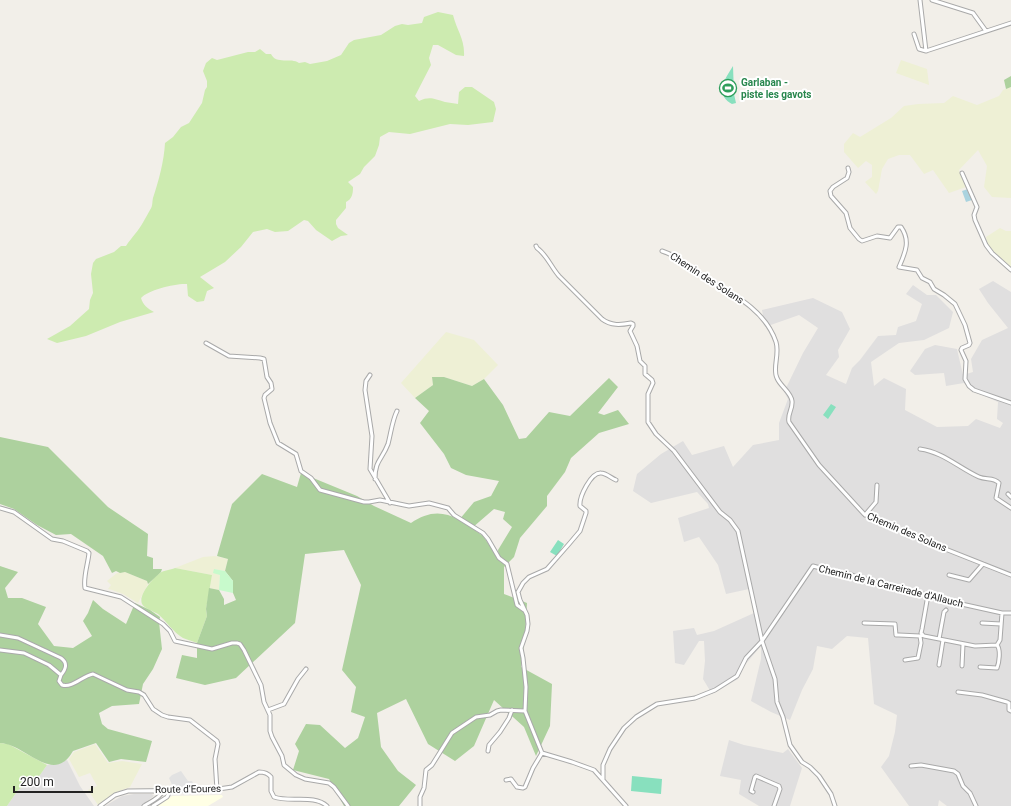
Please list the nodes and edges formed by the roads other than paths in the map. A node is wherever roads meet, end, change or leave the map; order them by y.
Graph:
1 (920, 0) edge
2 (932, 0) edge
3 (1011, 23) edge
4 (986, 31) junction
5 (914, 34) dead end
6 (926, 50) junction
7 (848, 168) dead end
8 (962, 173) dead end
9 (536, 246) dead end
10 (662, 251) dead end
11 (1011, 270) edge
12 (206, 343) dead end
13 (370, 375) dead end
14 (1011, 404) edge
15 (397, 411) dead end
16 (920, 449) dead end
17 (375, 479) junction
18 (616, 480) dead end
19 (877, 485) dead end
20 (1008, 494) dead end
21 (1011, 496) edge
22 (390, 503) junction
23 (1011, 507) edge
24 (0, 508) edge
25 (865, 515) junction
26 (982, 564) junction
27 (949, 575) dead end
28 (1011, 575) edge
29 (928, 595) junction
30 (524, 610) junction
31 (946, 610) dead end
32 (1002, 613) junction
33 (1011, 613) edge
34 (864, 623) dead end
35 (982, 623) dead end
36 (1001, 624) junction
37 (0, 635) edge
38 (921, 636) junction
39 (941, 640) junction
40 (762, 641) junction
41 (963, 644) junction
42 (997, 645) junction
43 (0, 650) edge
44 (905, 660) dead end
45 (939, 665) dead end
46 (962, 666) dead end
47 (980, 668) dead end
48 (306, 669) dead end
49 (62, 675) junction
50 (958, 692) dead end
51 (268, 710) junction
52 (512, 710) junction
53 (526, 711) junction
54 (1011, 712) edge
55 (488, 751) dead end
56 (542, 754) junction
57 (911, 766) dead end
58 (603, 779) junction
59 (506, 780) dead end
60 (157, 790) junction
61 (163, 790) junction
62 (217, 790) junction
63 (170, 791) junction
64 (753, 792) dead end
65 (157, 798) junction
66 (100, 806) edge
67 (144, 806) edge
68 (153, 806) edge
69 (327, 806) edge
70 (348, 806) edge
71 (420, 806) edge
72 (626, 806) edge
73 (774, 806) edge
74 (835, 806) edge
75 (976, 806) edge

1 - 6 street
2 - 4 street
3 - 4 street
4 - 6 street
5 - 6 street
7 - 14 street
8 - 11 street
9 - 40 street
10 - 25 street, Chemin des Solans
12 - 22 street
13 - 17 street
15 - 17 street
16 - 23 street
17 - 22 street
18 - 30 street
19 - 25 street
20 - 21 street
22 - 30 street
24 - 51 street
25 - 26 street, Chemin des Solans
26 - 27 street
26 - 28 street, Chemin des Solans
29 - 32 street, Chemin de la Carreirade d'Allauch
29 - 38 street
29 - 40 street, Chemin de la Carreirade d'Allauch
30 - 53 street
31 - 39 street
32 - 33 street, Chemin de la Carreirade d'Allauch
32 - 36 street
34 - 38 street
35 - 36 street
36 - 42 street
37 - 49 street
38 - 39 street
38 - 44 street
39 - 41 street
39 - 45 street
40 - 58 street, Chemin de la Carreirade d'Allauch
40 - 74 street
41 - 42 street
41 - 46 street
42 - 47 street
43 - 49 street
48 - 51 street
49 - 62 street
50 - 54 street
51 - 70 street
52 - 53 street
52 - 55 street
52 - 71 street
53 - 56 street
56 - 58 street
56 - 59 street
57 - 75 street
58 - 72 street
60 - 61 street, Route d'Eoures
60 - 65 street
60 - 66 street, Route d'Eoures
61 - 63 street, Route d'Eoures
61 - 65 street
62 - 63 street, Route d'Eoures
62 - 69 street, Route d'Eoures
63 - 68 street
64 - 73 street
65 - 67 street

